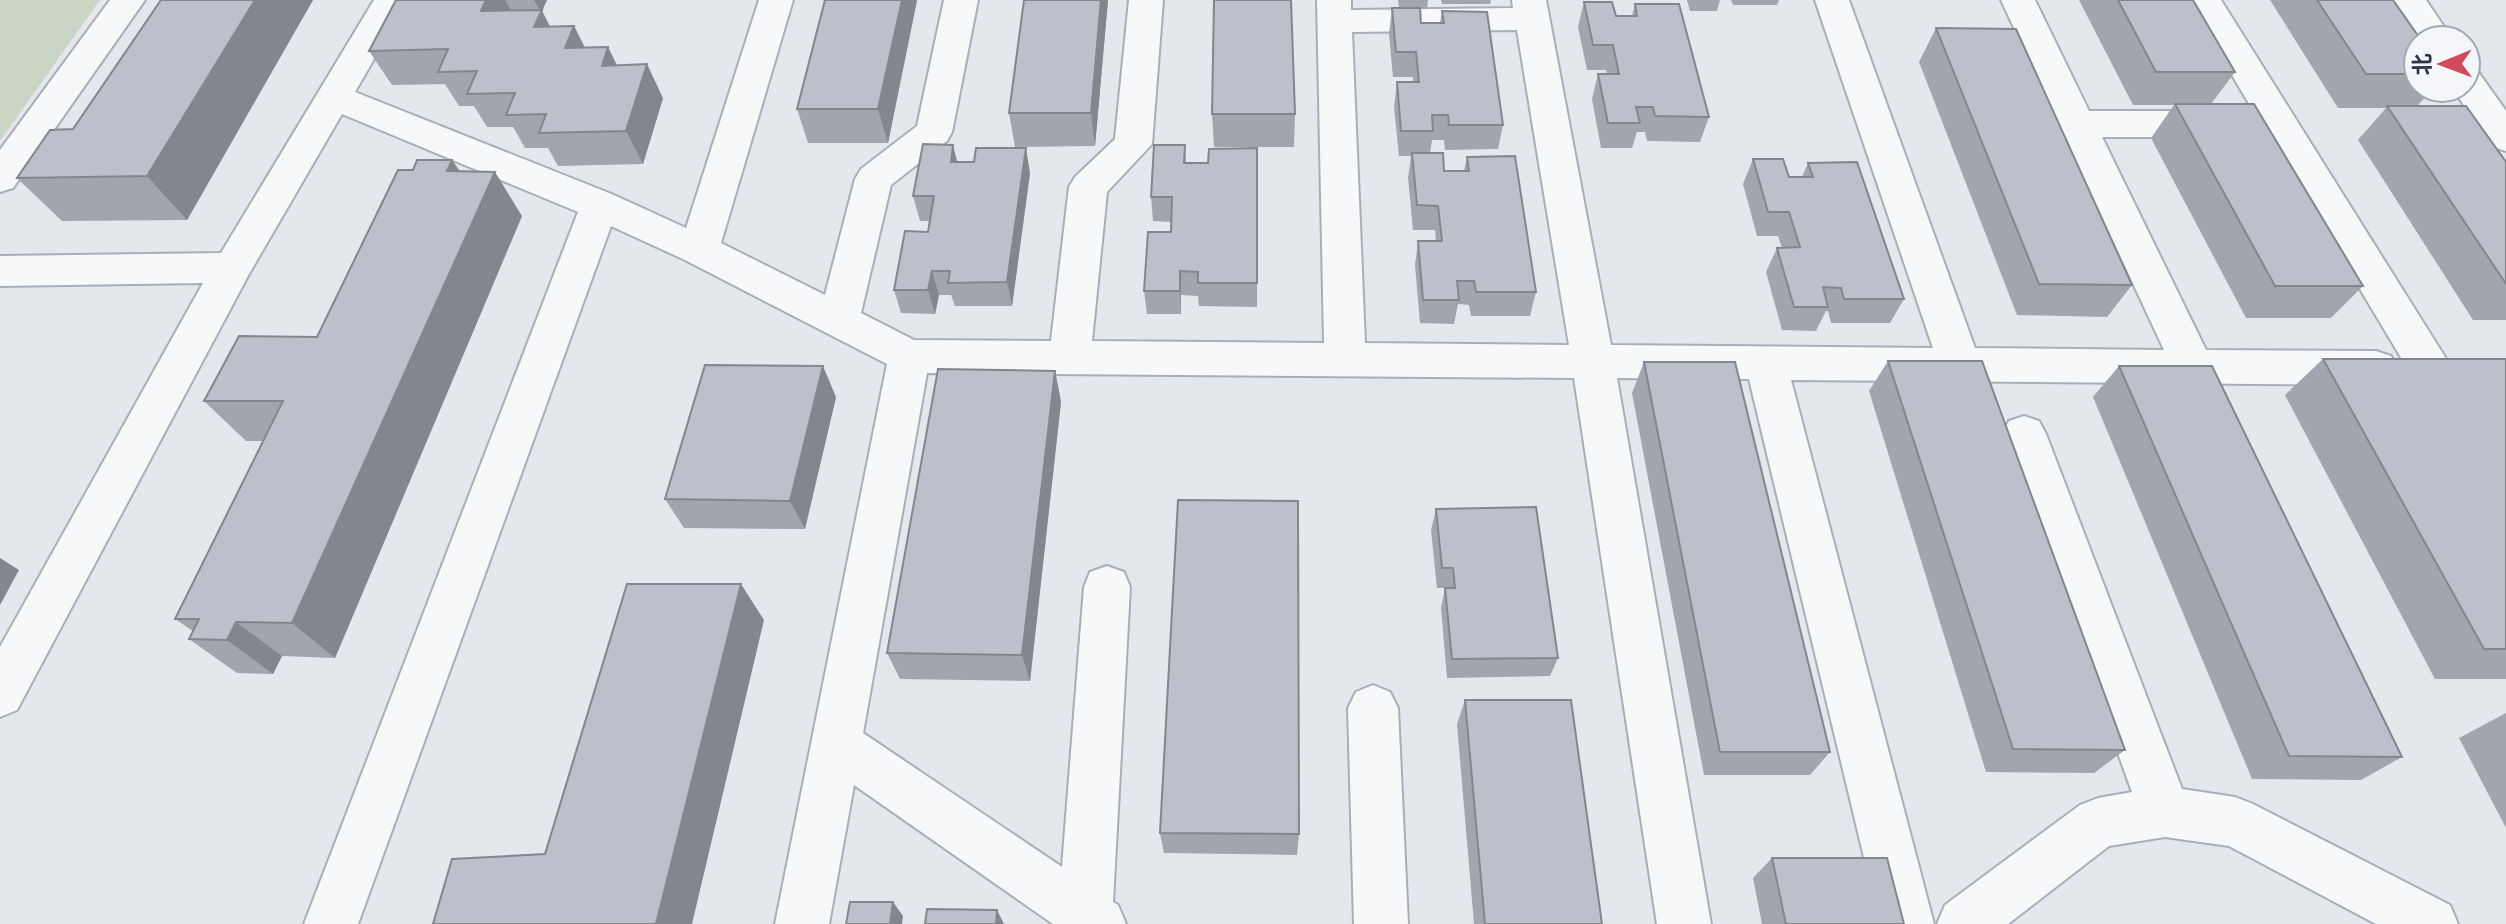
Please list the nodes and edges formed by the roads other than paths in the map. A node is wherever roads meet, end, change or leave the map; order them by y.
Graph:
1 (128, 0) edge
2 (391, 0) edge
3 (776, 0) edge
4 (961, 0) edge
5 (1146, 0) edge
6 (1832, 0) edge
7 (2018, 0) edge
8 (2204, 0) edge
9 (2408, 0) edge
10 (1334, 10) edge
11 (1531, 10) edge
12 (2425, 24) edge
13 (334, 97) junction
14 (2482, 104) edge
15 (2077, 124) junction
16 (2280, 124) junction
17 (2506, 138) edge
18 (0, 178) edge
19 (600, 205) junction
20 (699, 250) junction
21 (232, 268) junction
22 (0, 271) edge
23 (839, 318) junction
24 (909, 356) junction
25 (1070, 356) junction
26 (1345, 360) junction
27 (1593, 362) junction
28 (1766, 363) junction
29 (1960, 365) junction
30 (2192, 365) junction
31 (2430, 369) junction
32 (2476, 369) edge
33 (2024, 434) dead end
34 (1107, 587) dead end
35 (0, 694) edge
36 (1373, 708) dead end
37 (836, 743) junction
38 (2165, 812) junction
39 (1090, 921) edge
40 (331, 924) edge
41 (802, 924) edge
42 (1381, 924) edge
43 (1684, 924) edge
44 (1907, 924) edge
45 (1964, 924) edge
46 (2431, 924) edge

1 - 18 street
2 - 13 street
3 - 20 street
4 - 23 street
5 - 25 street
6 - 29 street
7 - 15 street
8 - 16 street
9 - 12 street
10 - 11 street
10 - 26 street
11 - 27 street
13 - 19 street
13 - 21 street
14 - 17 street
15 - 16 street
15 - 30 street
16 - 31 street
19 - 20 street
19 - 40 street
20 - 23 street
21 - 22 street
21 - 35 street
23 - 24 street
24 - 25 street
24 - 37 street
25 - 26 street
26 - 27 street
27 - 28 street
27 - 43 street
28 - 29 street
28 - 44 street
29 - 30 street
30 - 31 street
31 - 32 street
33 - 38 street
34 - 39 street
36 - 42 street
37 - 39 street
37 - 41 street
38 - 45 street
38 - 46 street

